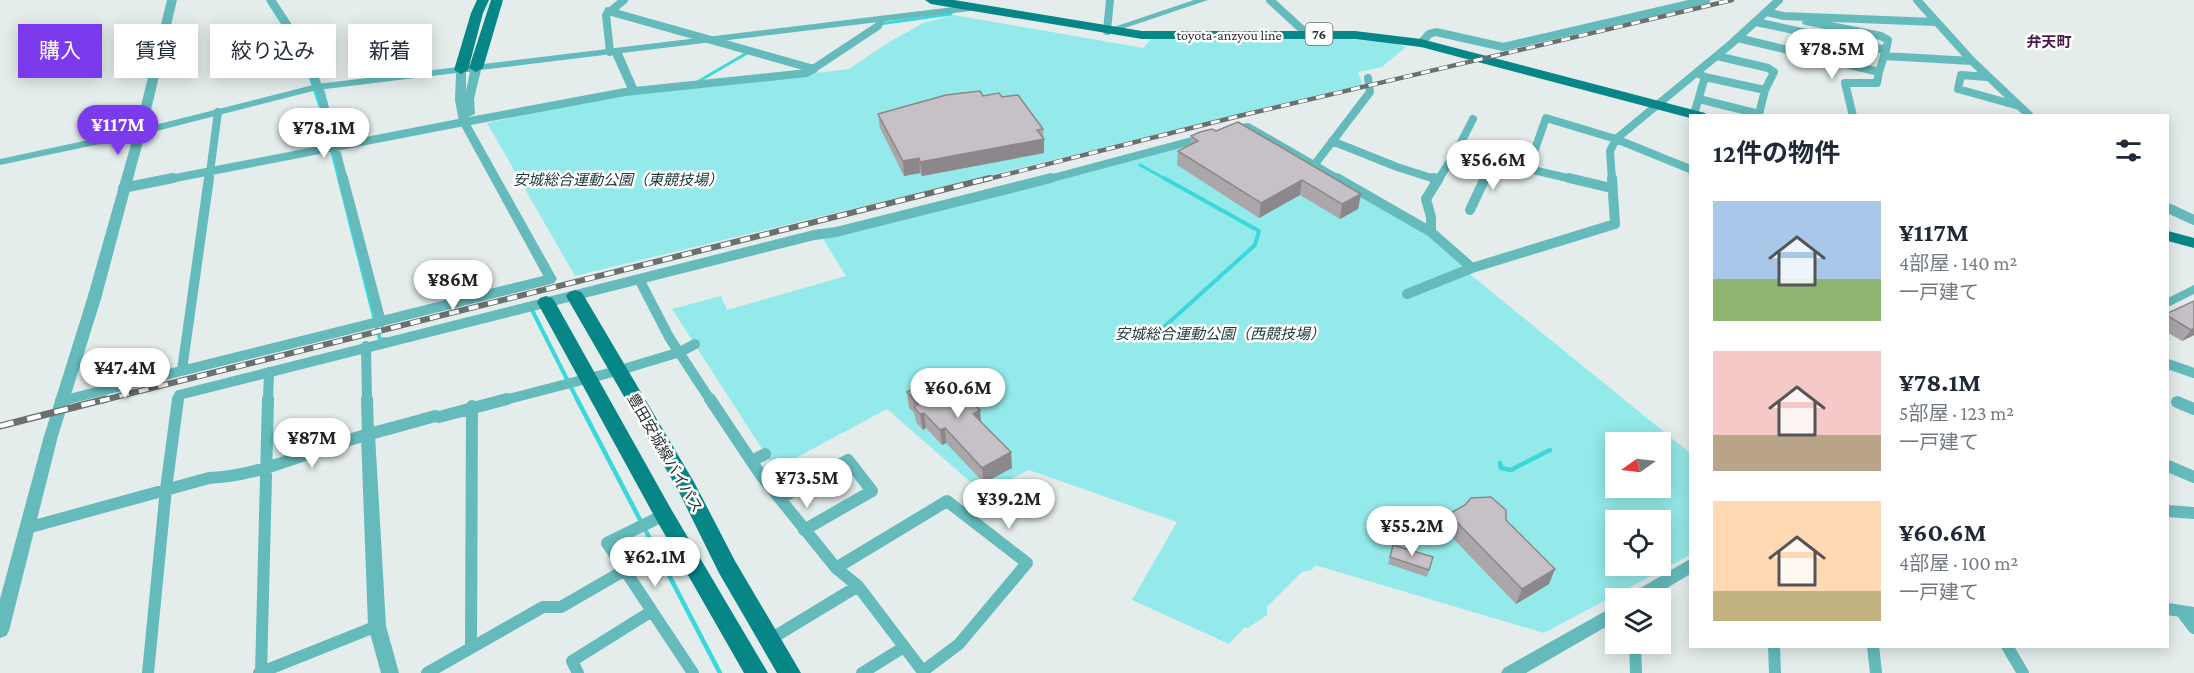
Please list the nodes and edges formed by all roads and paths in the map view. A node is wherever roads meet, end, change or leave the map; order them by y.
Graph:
1 (172, 0) edge
2 (272, 0) edge
3 (483, 0) edge
4 (497, 0) edge
5 (624, 0) edge
6 (937, 0) edge
7 (1110, 0) edge
8 (1203, 0) edge
9 (1270, 0) edge
10 (1706, 0) edge
11 (1779, 0) edge
12 (1917, 0) edge
13 (970, 8) junction
14 (608, 11) junction
15 (1767, 12) junction
16 (881, 20) junction
17 (1756, 22) junction
18 (1936, 22) junction
19 (1107, 31) junction
20 (1802, 31) junction
21 (1307, 34) junction
22 (1737, 38) junction
23 (714, 40) junction
24 (1421, 43) junction
25 (613, 52) junction
26 (1885, 53) junction
27 (1717, 56) junction
28 (1972, 61) junction
29 (477, 68) junction
30 (814, 69) junction
31 (460, 70) junction
32 (1696, 72) junction
33 (1879, 72) junction
34 (1705, 77) junction
35 (1989, 77) junction
36 (1368, 78) dead end
37 (317, 87) junction
38 (1765, 90) junction
39 (631, 93) junction
40 (1699, 99) junction
41 (1656, 104) junction
42 (2019, 106) junction
43 (218, 112) junction
44 (1693, 114) edge
45 (1697, 114) edge
46 (1852, 114) edge
47 (2028, 114) edge
48 (1473, 119) dead end
49 (467, 122) junction
50 (140, 132) junction
51 (1617, 139) junction
52 (1332, 141) junction
53 (334, 147) junction
54 (1456, 152) junction
55 (0, 162) edge
56 (1492, 162) junction
57 (1315, 164) junction
58 (1528, 169) junction
59 (1689, 169) edge
60 (211, 171) junction
61 (1438, 180) junction
62 (123, 188) junction
63 (1611, 188) junction
64 (2169, 208) edge
65 (1470, 210) dead end
66 (2194, 220) edge
67 (1431, 232) junction
68 (2169, 236) edge
69 (2194, 243) edge
70 (1472, 268) junction
71 (551, 279) joint
72 (639, 279) junction
73 (2194, 289) edge
74 (1407, 294) dead end
75 (575, 296) junction
76 (546, 302) junction
77 (2169, 302) edge
78 (381, 322) junction
79 (695, 344) dead end
80 (366, 346) junction
81 (680, 352) junction
82 (2169, 364) edge
83 (182, 370) junction
84 (617, 371) junction
85 (269, 372) junction
86 (2194, 373) edge
87 (589, 377) junction
88 (61, 401) junction
89 (2177, 402) dead end
90 (472, 406) junction
91 (2194, 409) edge
92 (368, 435) junction
93 (765, 454) dead end
94 (752, 461) junction
95 (2169, 466) edge
96 (267, 468) junction
97 (2194, 477) edge
98 (166, 489) junction
99 (781, 498) junction
100 (2169, 511) edge
101 (2194, 513) edge
102 (664, 515) junction
103 (27, 528) junction
104 (804, 530) junction
105 (1689, 567) edge
106 (836, 568) junction
107 (625, 570) junction
108 (858, 586) junction
109 (1654, 588) edge
110 (652, 611) junction
111 (2181, 611) edge
112 (1605, 618) edge
113 (377, 626) junction
114 (2194, 628) edge
115 (0, 631) edge
116 (769, 640) junction
117 (904, 647) junction
118 (471, 648) junction
119 (1774, 648) edge
120 (1873, 648) edge
121 (2008, 648) edge
122 (1635, 654) edge
123 (924, 672) edge
124 (148, 673) edge
125 (260, 673) edge
126 (390, 673) edge
127 (426, 673) edge
128 (578, 673) edge
129 (693, 673) edge
130 (756, 673) edge
131 (789, 673) edge
132 (862, 673) edge
133 (1510, 673) edge
134 (1636, 673) edge
135 (1775, 673) edge
136 (1876, 673) edge
137 (2023, 673) edge

1 - 50 street
2 - 37 street
3 - 31 main road
4 - 29 main road
5 - 14 street
6 - 13 main road, toyota-anzyou line / 76
7 - 19 street
8 - 19 street
9 - 21 street
10 - 24 street
11 - 15 street
12 - 18 street
13 - 16 street
13 - 19 main road, toyota-anzyou line / 76
14 - 23 street
14 - 25 street
15 - 17 street
15 - 18 street
16 - 23 street
16 - 30 street
17 - 20 street
17 - 22 street
18 - 28 street
19 - 21 main road, toyota-anzyou line / 76
20 - 26 street
20 - 26 street
21 - 24 main road, toyota-anzyou line / 76
22 - 27 street
22 - 33 street
23 - 25 street
23 - 30 street
24 - 41 main road, toyota-anzyou line / 76
25 - 29 street
25 - 39 street
26 - 28 street
26 - 33 street
27 - 32 street
27 - 38 street
28 - 35 street
29 - 31 street
29 - 49 street
30 - 39 street
31 - 37 street
31 - 49 street
32 - 34 street
32 - 41 street
33 - 46 street
34 - 38 street
34 - 40 street
35 - 42 street
35 - 42 street
36 - 52 street
37 - 43 street
37 - 53 street
38 - 40 street
39 - 49 street
40 - 45 street
41 - 44 main road, toyota-anzyou line / 76
41 - 51 street
42 - 47 street
43 - 50 street
43 - 60 street
48 - 54 street
49 - 53 street
49 - 71 street
50 - 55 street
50 - 62 street
51 - 58 street
51 - 59 street
51 - 63 street
52 - 57 street
52 - 61 street
53 - 60 street
53 - 78 street
54 - 56 street
54 - 61 street
56 - 58 street
56 - 65 street
57 - 67 street
57 - 72 street
58 - 63 street
60 - 62 street
60 - 83 street
61 - 67 street
62 - 88 street
63 - 70 street
64 - 66 street
67 - 70 street
68 - 69 main road
70 - 74 street
71 - 78 street
72 - 75 street
72 - 81 street
73 - 77 street
75 - 76 street
75 - 84 main road, 豊田安城線バイパス
76 - 80 street
76 - 87 main road, 豊田安城線バイパス
78 - 83 street
79 - 81 street
80 - 85 street
80 - 92 street
81 - 84 street
81 - 94 street
82 - 86 street
83 - 88 street
84 - 87 street
84 - 116 main road, 豊田安城線バイパス
85 - 96 street
85 - 98 street
87 - 90 street
87 - 102 main road, 豊田安城線バイパス
88 - 103 street
89 - 91 street
90 - 92 street
90 - 118 street
92 - 96 street
92 - 113 street
93 - 94 street
94 - 99 street
95 - 97 street
96 - 98 street
96 - 125 street
98 - 103 street
98 - 124 street
99 - 104 street
99 - 104 street
100 - 101 street
102 - 107 street
102 - 130 main road, 豊田安城線バイパス
103 - 115 street
104 - 106 street
105 - 109 street
106 - 108 street
106 - 123 street
107 - 110 street
107 - 118 street
108 - 116 street
108 - 117 street
110 - 128 street
110 - 129 street
111 - 114 street
112 - 133 street
113 - 125 street
113 - 126 street
116 - 131 main road, 豊田安城線バイパス
117 - 123 street
117 - 132 street
118 - 127 street
119 - 135 street
120 - 136 street
121 - 137 street
122 - 134 street

